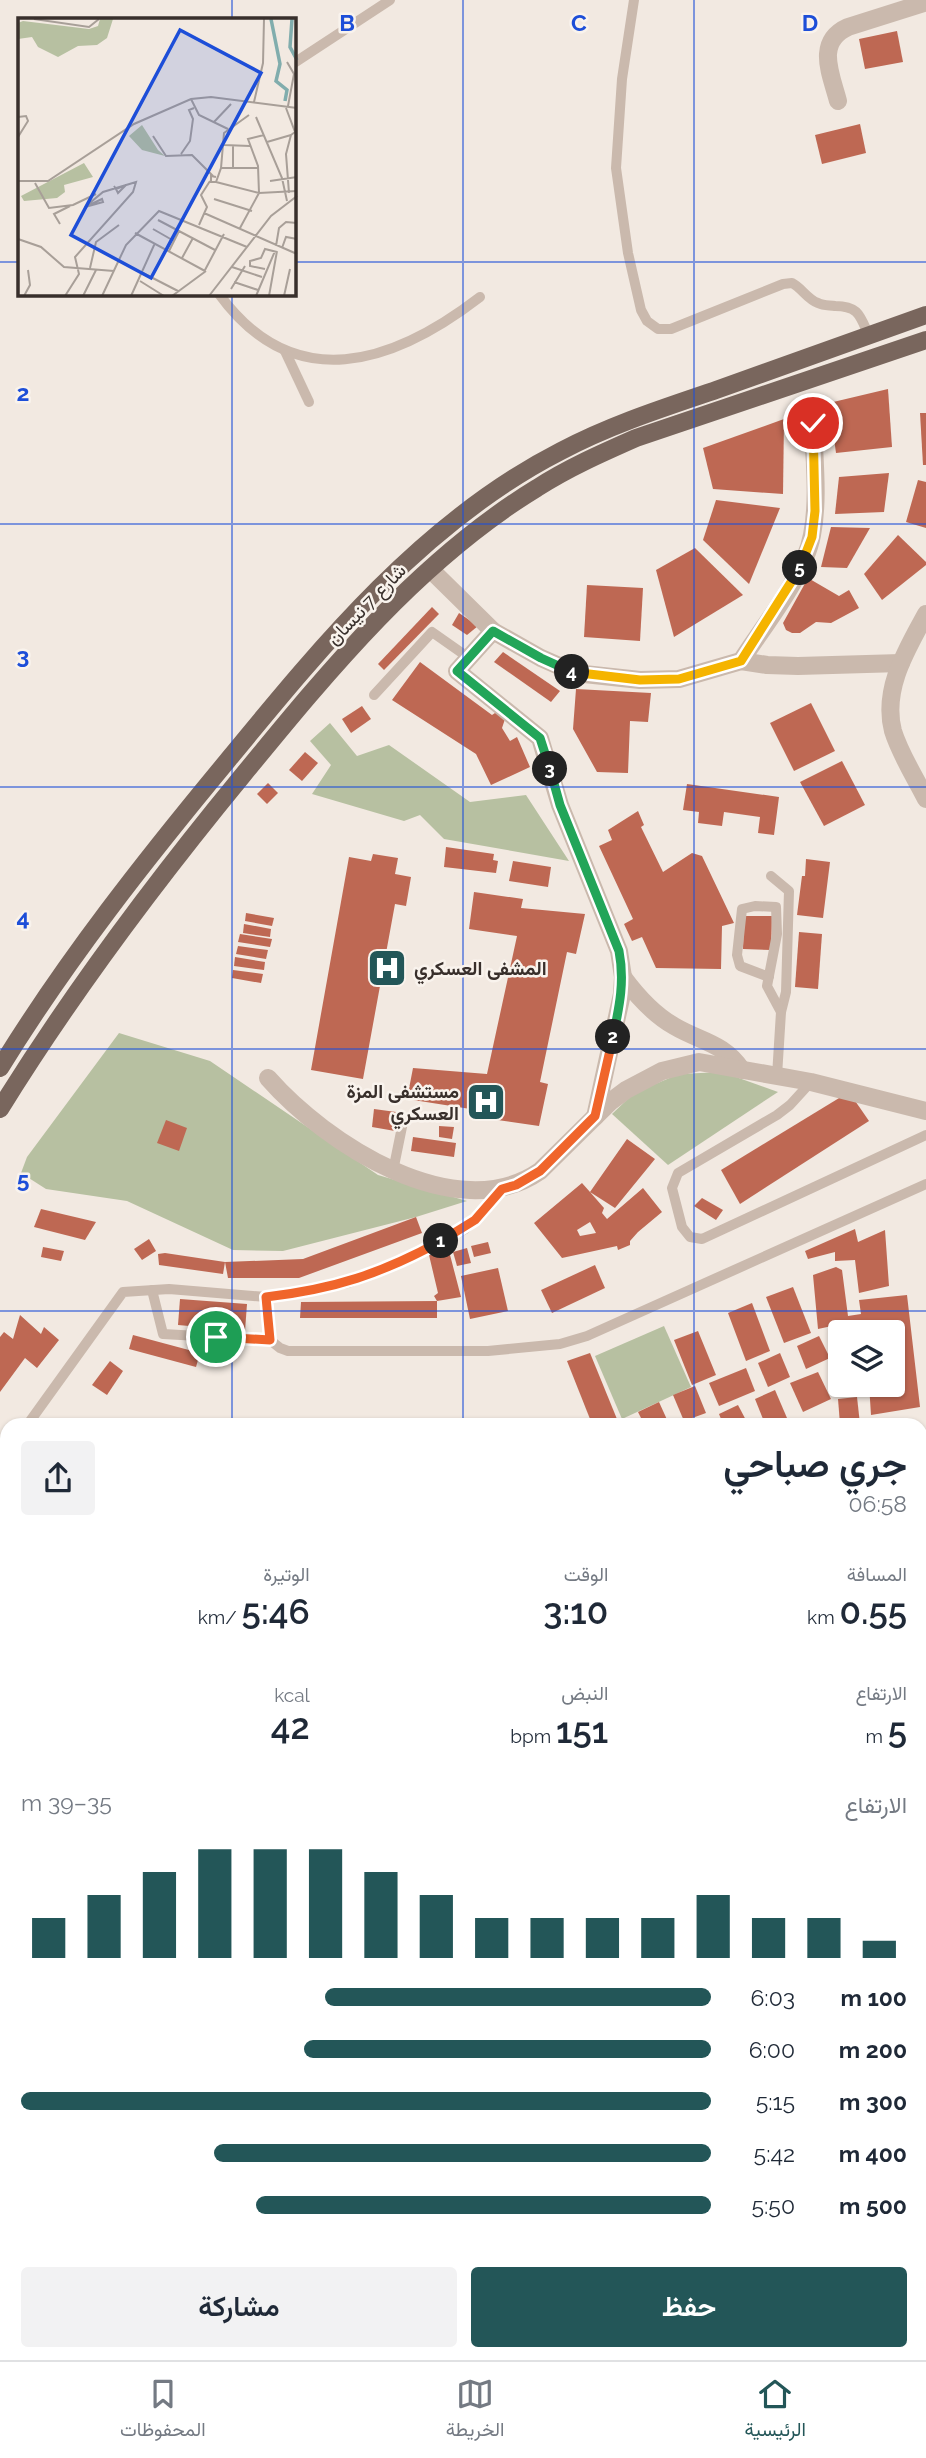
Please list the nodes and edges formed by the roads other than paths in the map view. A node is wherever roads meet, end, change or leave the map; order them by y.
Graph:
1 (390, 0) edge
2 (634, 0) edge
3 (924, 5) edge
4 (296, 63) edge
5 (838, 101) dead end
6 (221, 296) edge
7 (480, 297) dead end
8 (926, 316) edge
9 (869, 336) junction
10 (926, 340) edge
11 (285, 351) junction
12 (309, 402) dead end
13 (813, 423) dead end
14 (430, 569) junction
15 (926, 614) edge
16 (493, 631) junction
17 (469, 658) junction
18 (741, 661) junction
19 (901, 663) junction
20 (374, 695) dead end
21 (926, 799) edge
22 (771, 876) dead end
23 (623, 977) junction
24 (769, 977) junction
25 (781, 1012) junction
26 (0, 1068) edge
27 (742, 1070) junction
28 (777, 1076) junction
29 (268, 1078) dead end
30 (811, 1082) junction
31 (0, 1109) edge
32 (926, 1111) edge
33 (595, 1116) junction
34 (403, 1122) dead end
35 (926, 1135) edge
36 (393, 1171) junction
37 (926, 1184) edge
38 (502, 1189) junction
39 (152, 1290) junction
40 (266, 1297) junction
41 (270, 1340) junction
42 (32, 1418) edge

1 - 4 lane
2 - 9 lane
3 - 5 street
6 - 11 lane
7 - 11 lane
8 - 9 main road, شارع 7 نيسان
9 - 26 main road, شارع 7 نيسان
10 - 14 main road, شارع 7 نيسان
11 - 12 lane
13 - 18 street
14 - 16 street
14 - 31 main road, شارع 7 نيسان
15 - 19 street
16 - 17 street
16 - 18 street
17 - 20 lane
17 - 23 street
18 - 19 street
19 - 21 street
22 - 25 lane
23 - 27 street
23 - 33 street
24 - 24 lane
24 - 25 lane
25 - 28 lane
27 - 28 street
27 - 33 street
28 - 30 street
29 - 36 street
30 - 32 street
30 - 35 lane
33 - 38 street
34 - 36 lane
36 - 38 street
37 - 41 lane
38 - 40 lane
39 - 40 lane
39 - 41 lane
39 - 42 lane
40 - 41 lane

